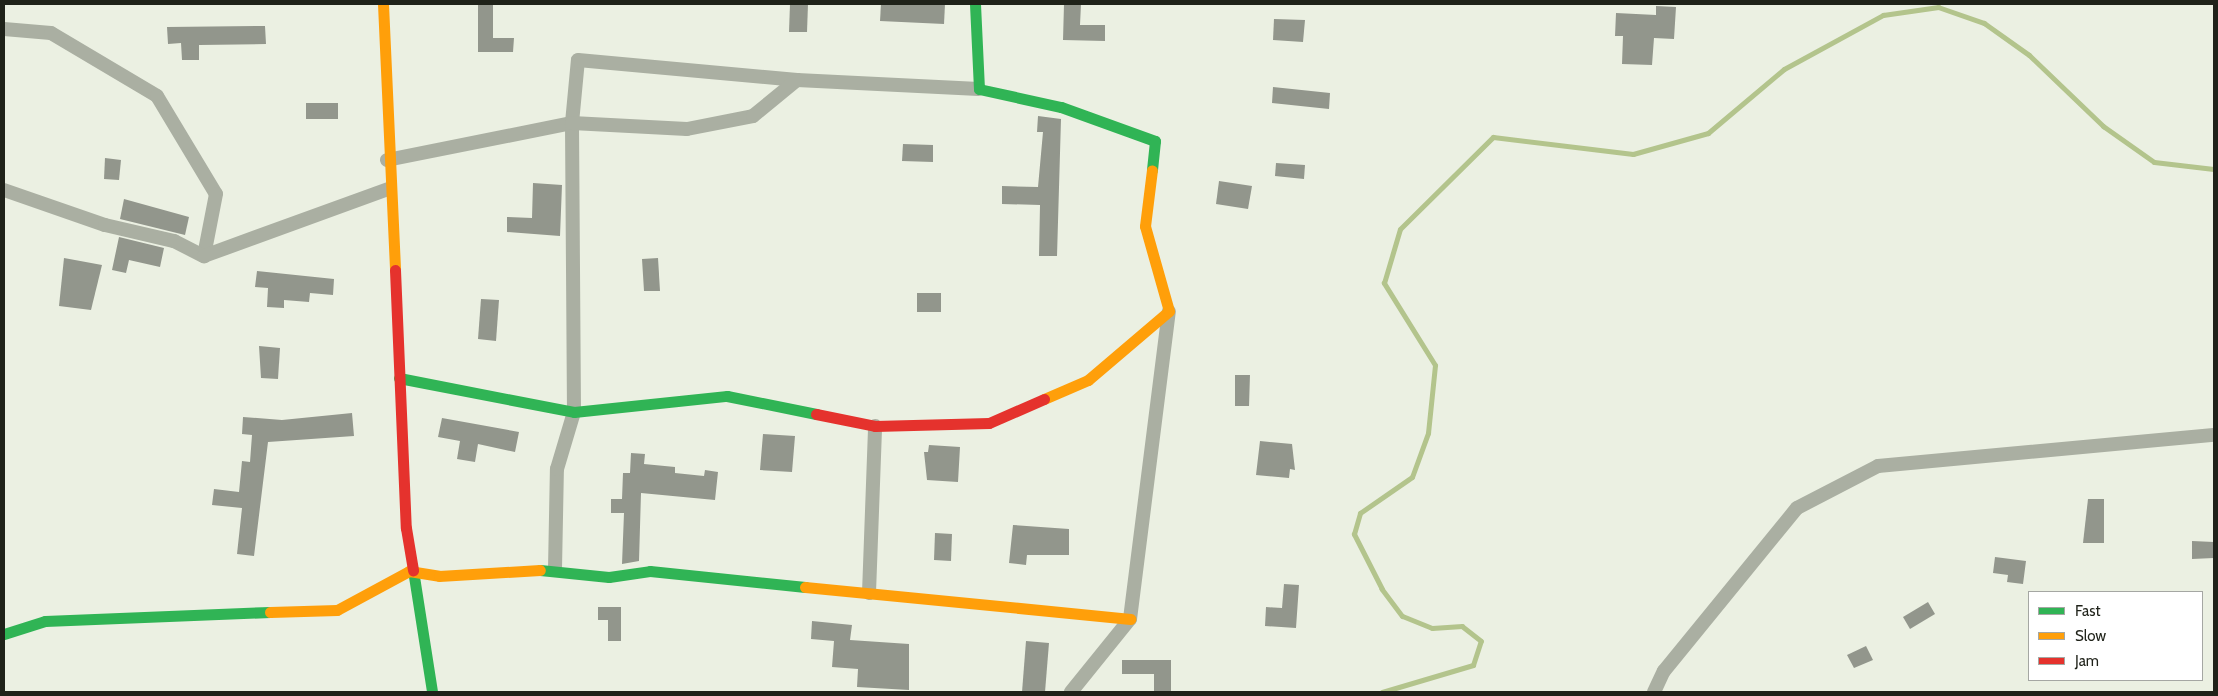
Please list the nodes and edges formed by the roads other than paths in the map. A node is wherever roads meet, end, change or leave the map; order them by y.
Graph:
1 (383, 4) edge
2 (975, 4) edge
3 (4, 29) edge
4 (797, 80) junction
5 (979, 89) junction
6 (572, 123) junction
7 (387, 160) junction
8 (388, 189) junction
9 (4, 190) edge
10 (204, 256) junction
11 (1169, 311) junction
12 (399, 378) junction
13 (574, 412) junction
14 (874, 426) junction
15 (2214, 436) edge
16 (555, 569) junction
17 (410, 571) junction
18 (868, 593) junction
19 (1130, 619) junction
20 (4, 634) edge
21 (432, 692) edge
22 (1071, 692) edge
23 (1654, 692) edge

1 - 7 street
2 - 5 street
3 - 10 street
4 - 5 street
4 - 6 street
4 - 6 street
5 - 11 street
6 - 7 street
6 - 13 street
7 - 8 street
8 - 10 street
8 - 12 street
9 - 10 street
11 - 14 street
11 - 19 street
12 - 13 street
12 - 17 street
13 - 14 street
13 - 16 street
14 - 18 street
15 - 23 street
16 - 17 street
16 - 18 street
17 - 20 street
17 - 21 street
18 - 19 street
19 - 22 street

